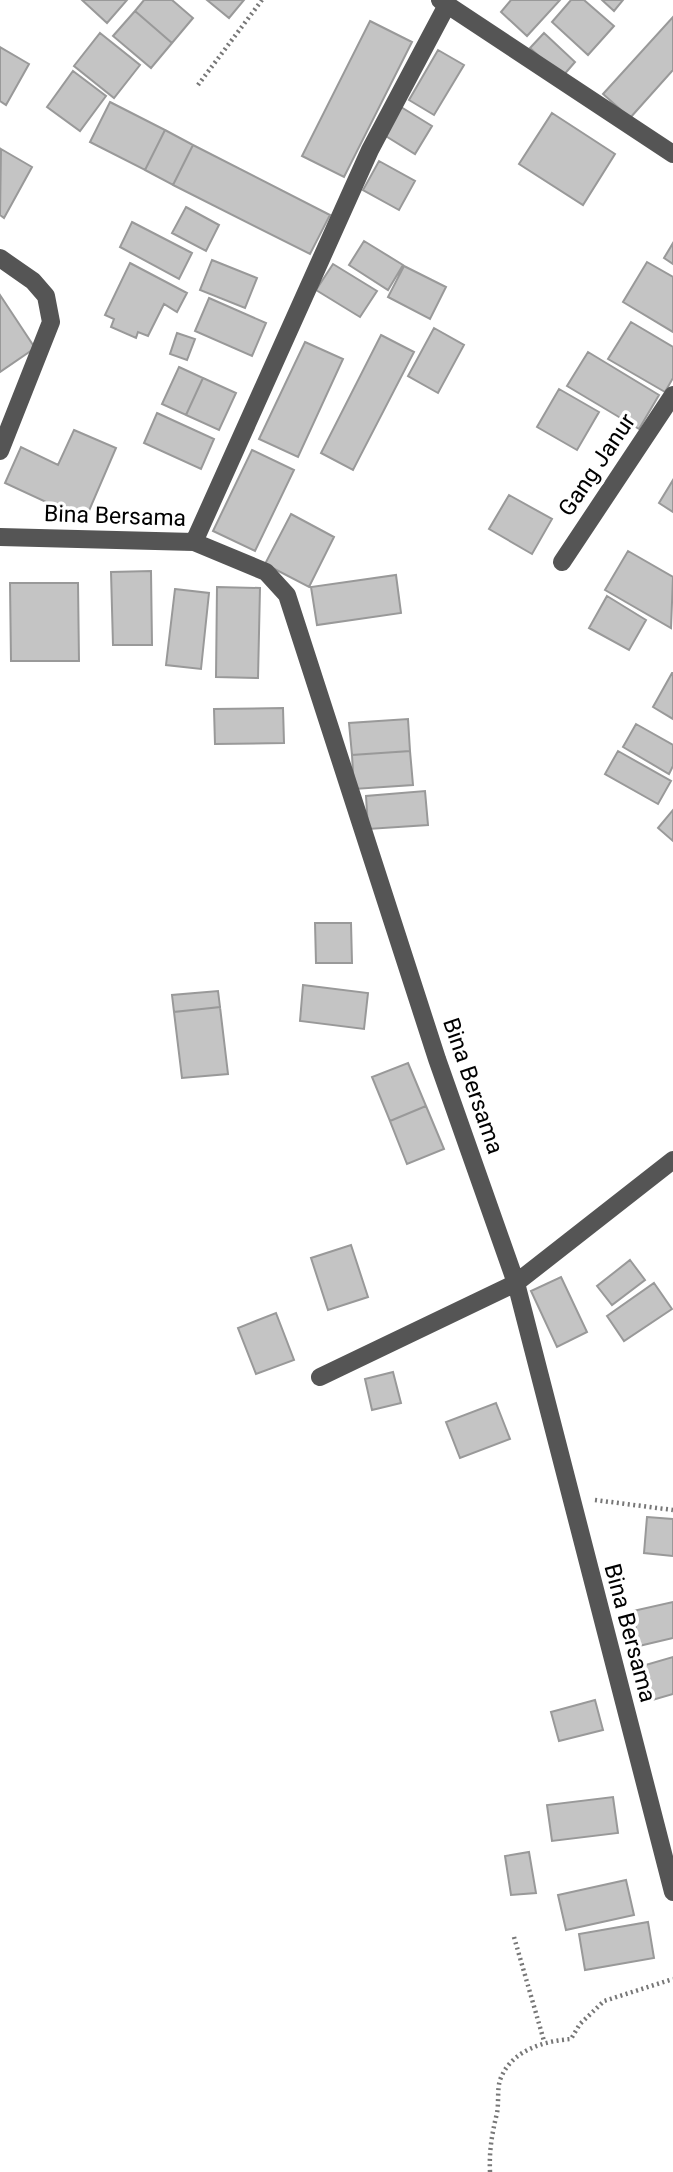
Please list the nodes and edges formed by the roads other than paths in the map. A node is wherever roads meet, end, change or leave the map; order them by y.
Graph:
1 (444, 2) edge
2 (673, 154) edge
3 (0, 258) edge
4 (673, 395) edge
5 (0, 451) edge
6 (0, 537) edge
7 (194, 542) junction
8 (562, 562) dead end
9 (673, 1160) edge
10 (516, 1283) junction
11 (320, 1377) dead end
12 (673, 1892) edge

1 - 2 street
1 - 7 street
3 - 5 street
4 - 8 street, Gang Janur
6 - 7 street, Bina Bersama
7 - 10 street, Bina Bersama
9 - 10 street
10 - 11 street
10 - 12 street, Bina Bersama

